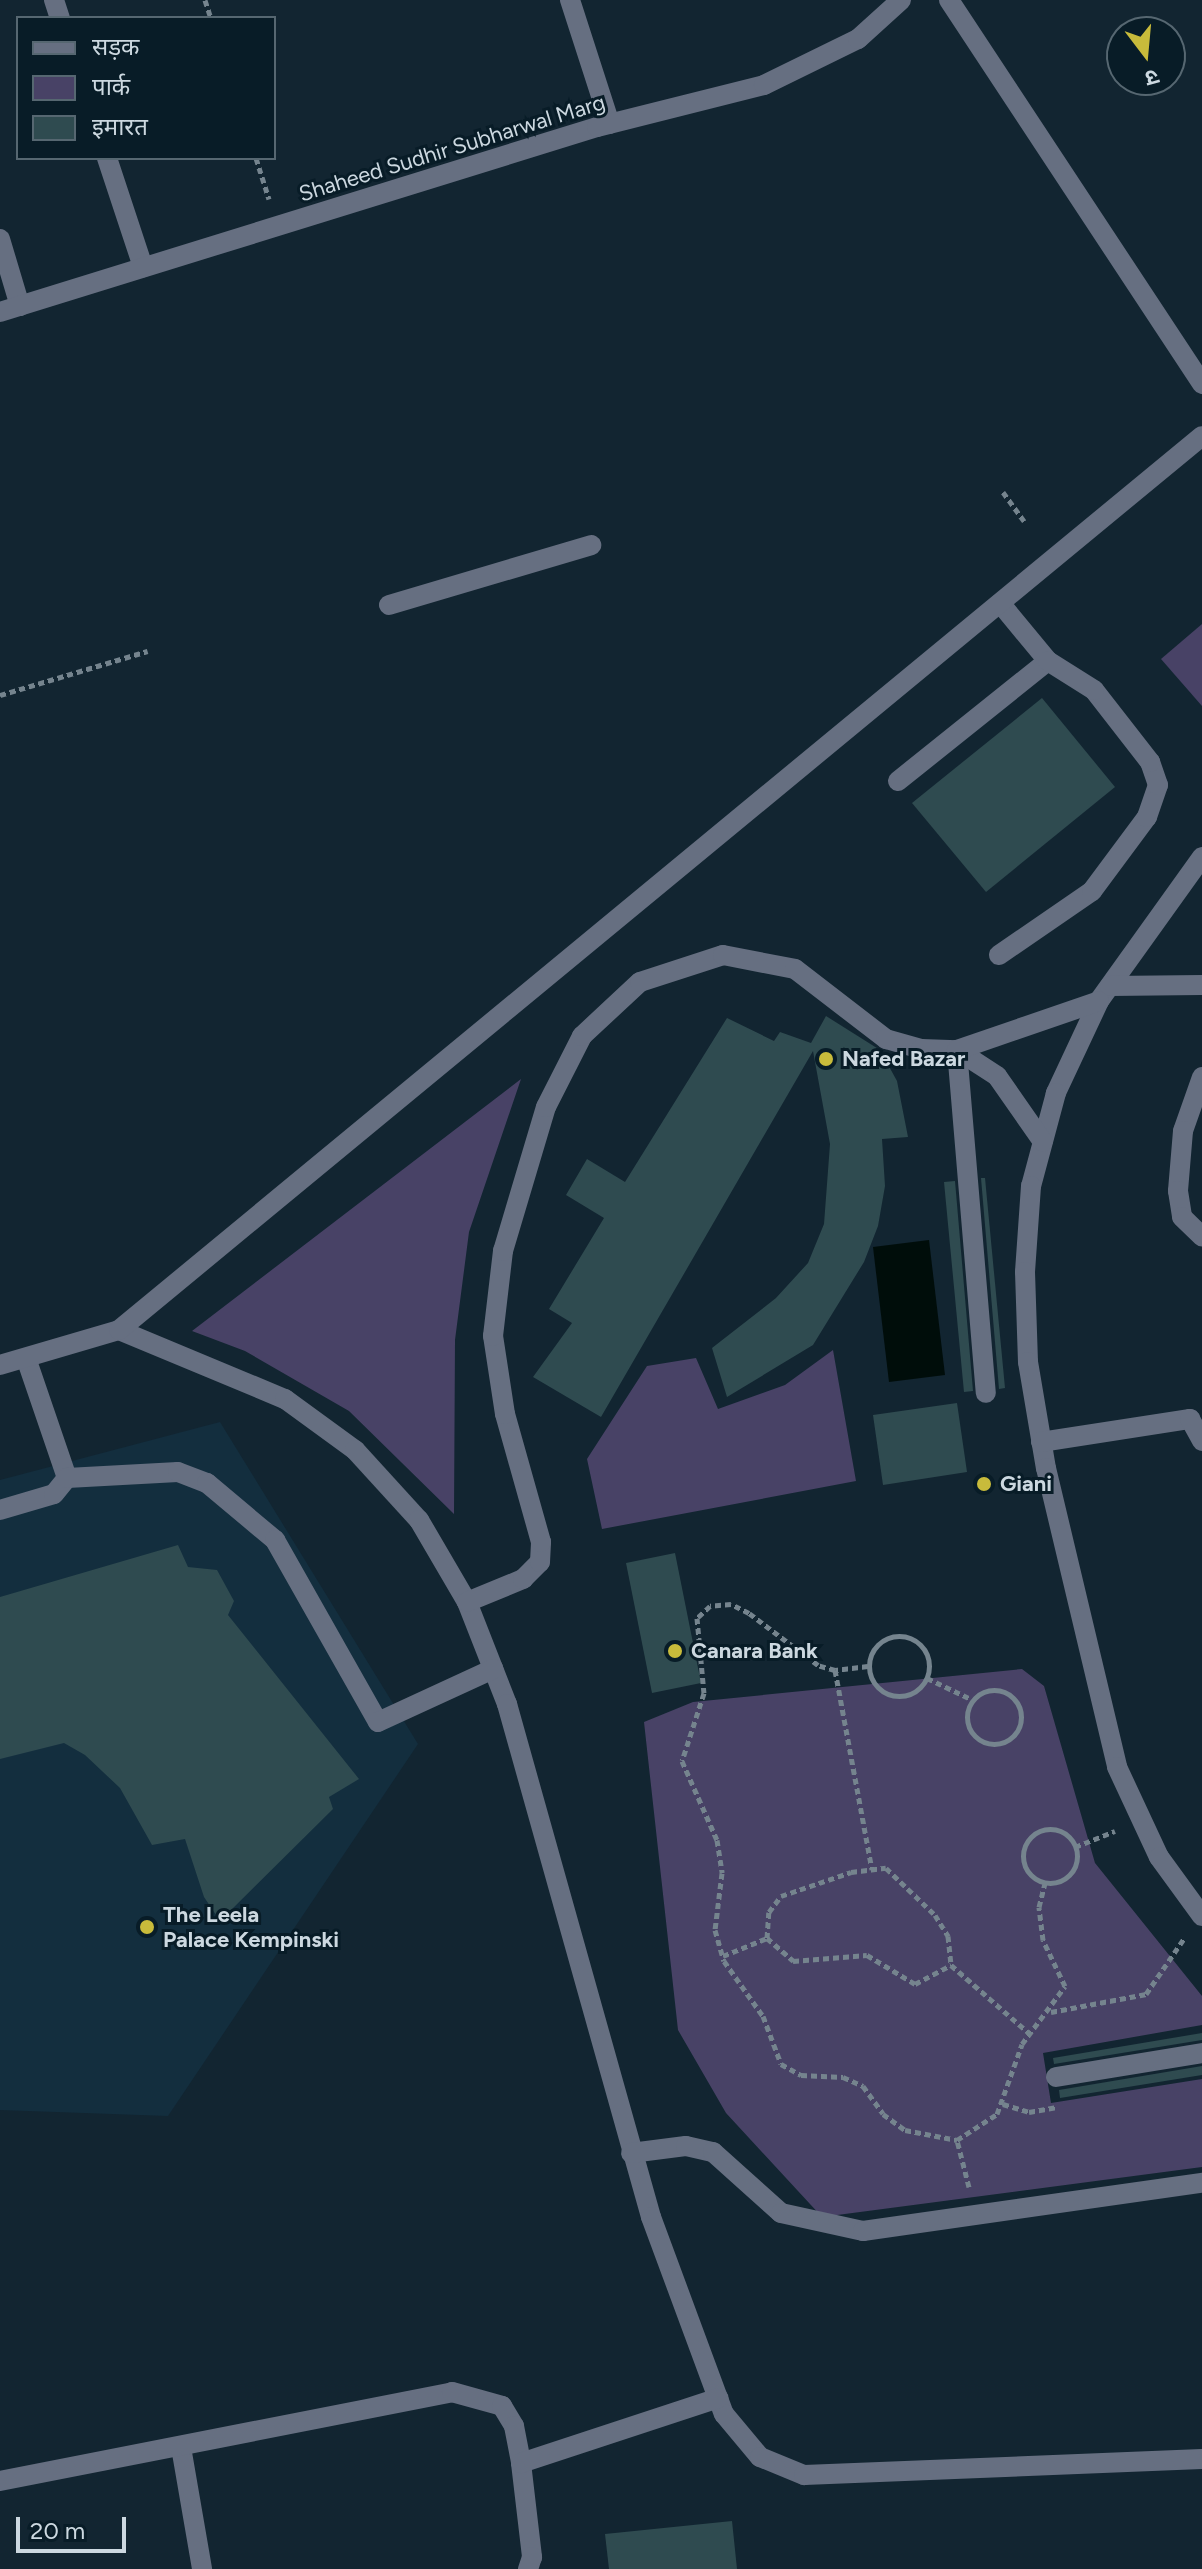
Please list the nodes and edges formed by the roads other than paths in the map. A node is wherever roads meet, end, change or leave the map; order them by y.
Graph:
1 (570, 0) edge
2 (901, 0) edge
3 (949, 0) edge
4 (610, 124) junction
5 (108, 160) edge
6 (0, 239) edge
7 (143, 267) junction
8 (10, 309) edge
9 (1202, 384) edge
10 (1202, 436) edge
11 (591, 545) dead end
12 (1000, 603) junction
13 (389, 605) dead end
14 (1048, 661) junction
15 (898, 781) dead end
16 (1202, 857) edge
17 (999, 955) dead end
18 (1202, 985) edge
19 (1105, 993) junction
20 (957, 1050) junction
21 (1200, 1088) edge
22 (1043, 1142) junction
23 (1202, 1236) edge
24 (119, 1330) junction
25 (26, 1358) junction
26 (0, 1365) edge
27 (986, 1393) dead end
28 (1202, 1441) edge
29 (1041, 1442) junction
30 (67, 1478) junction
31 (0, 1510) edge
32 (467, 1602) junction
33 (493, 1669) junction
34 (1198, 1922) edge
35 (1202, 2053) edge
36 (1056, 2077) dead end
37 (631, 2153) junction
38 (1202, 2183) edge
39 (719, 2398) junction
40 (181, 2447) junction
41 (1202, 2459) edge
42 (521, 2463) junction
43 (0, 2481) edge
44 (202, 2569) edge
45 (528, 2569) edge

1 - 4 street
2 - 4 street, Shaheed Sudhir Subharwal Marg
3 - 9 street
4 - 7 street, Shaheed Sudhir Subharwal Marg
5 - 7 street
6 - 8 street
7 - 8 street, Shaheed Sudhir Subharwal Marg
10 - 12 street
11 - 13 street
12 - 14 street
12 - 24 street
14 - 15 street
14 - 17 street
16 - 19 street
18 - 19 street
19 - 20 street
19 - 22 street
20 - 22 street
20 - 27 street
20 - 32 street
21 - 23 street
22 - 29 street
24 - 25 street
24 - 32 street
25 - 26 street
25 - 30 street
28 - 29 street
29 - 34 street
30 - 31 street
30 - 33 street
32 - 33 street
33 - 37 street
35 - 36 street
37 - 38 street
37 - 39 street
39 - 41 street
39 - 42 street
40 - 42 street
40 - 43 street
40 - 44 street
42 - 45 street

